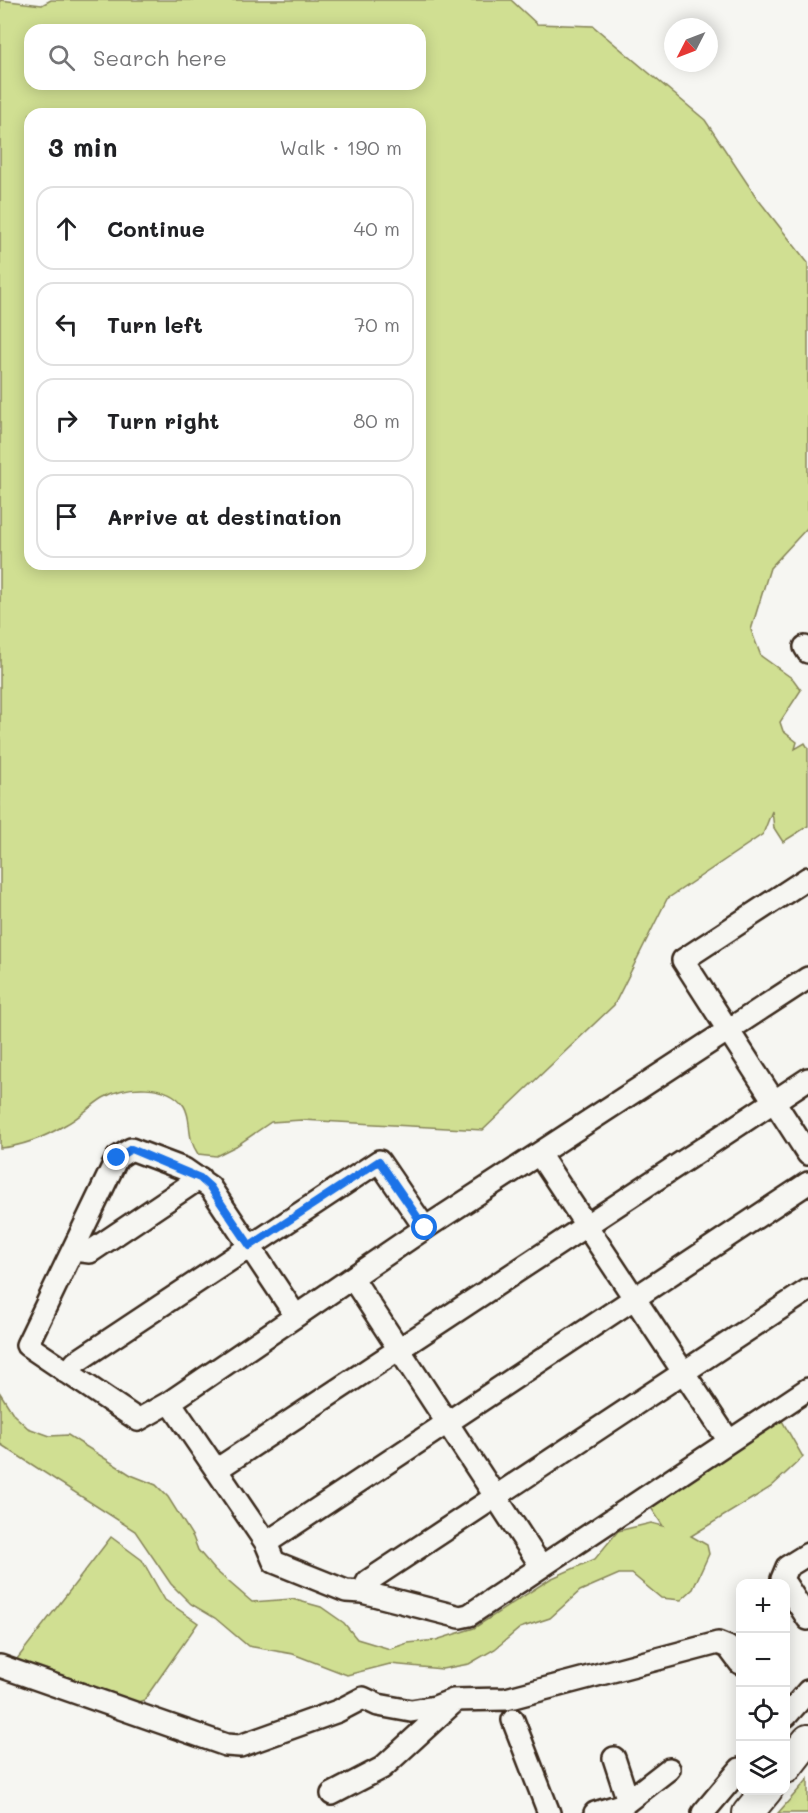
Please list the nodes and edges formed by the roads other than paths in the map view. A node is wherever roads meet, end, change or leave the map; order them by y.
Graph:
1 (808, 878) edge
2 (808, 978) edge
3 (727, 1032) junction
4 (808, 1080) edge
5 (774, 1102) junction
6 (539, 1154) junction
7 (808, 1154) edge
8 (200, 1178) junction
9 (808, 1183) edge
10 (586, 1226) junction
11 (425, 1228) junction
12 (250, 1246) junction
13 (74, 1251) junction
14 (353, 1279) junction
15 (808, 1290) edge
16 (634, 1299) junction
17 (296, 1317) junction
18 (398, 1349) junction
19 (682, 1371) junction
20 (67, 1373) junction
21 (808, 1389) edge
22 (170, 1402) junction
23 (447, 1421) junction
24 (729, 1441) junction
25 (216, 1470) junction
26 (495, 1495) junction
27 (266, 1543) junction
28 (808, 1554) edge
29 (541, 1566) junction
30 (782, 1579) edge
31 (362, 1592) junction
32 (790, 1592) edge
33 (808, 1619) edge
34 (736, 1657) edge
35 (1, 1669) edge
36 (808, 1691) edge
37 (457, 1700) junction
38 (790, 1711) edge
39 (513, 1720) dead end
40 (808, 1740) edge
41 (614, 1758) dead end
42 (790, 1763) edge
43 (669, 1769) dead end
44 (736, 1775) edge
45 (332, 1794) dead end
46 (764, 1795) edge
47 (628, 1801) junction
48 (549, 1813) edge
49 (595, 1813) edge
50 (703, 1813) edge
51 (748, 1813) edge

1 - 3 street
2 - 3 street
3 - 5 street
3 - 6 street
4 - 5 street
5 - 7 street
5 - 10 street
6 - 10 street
6 - 11 street
8 - 12 street
8 - 13 street
8 - 13 street
9 - 16 street
10 - 16 street
10 - 18 street
11 - 12 street
11 - 14 street
12 - 17 street
12 - 20 street
13 - 20 street
14 - 17 street
14 - 18 street
15 - 19 street
16 - 19 street
16 - 23 street
17 - 22 street
18 - 23 street
18 - 25 street
19 - 24 street
19 - 26 street
20 - 22 street
21 - 24 street
22 - 25 street
23 - 26 street
23 - 27 street
24 - 29 street
25 - 27 street
26 - 29 street
26 - 31 street
27 - 31 street
28 - 30 street
29 - 31 street
32 - 33 street
34 - 37 street
35 - 37 street
36 - 38 street
37 - 45 street
39 - 48 street
40 - 42 highway
41 - 47 street
43 - 47 street
44 - 50 street
46 - 51 highway
47 - 49 street

